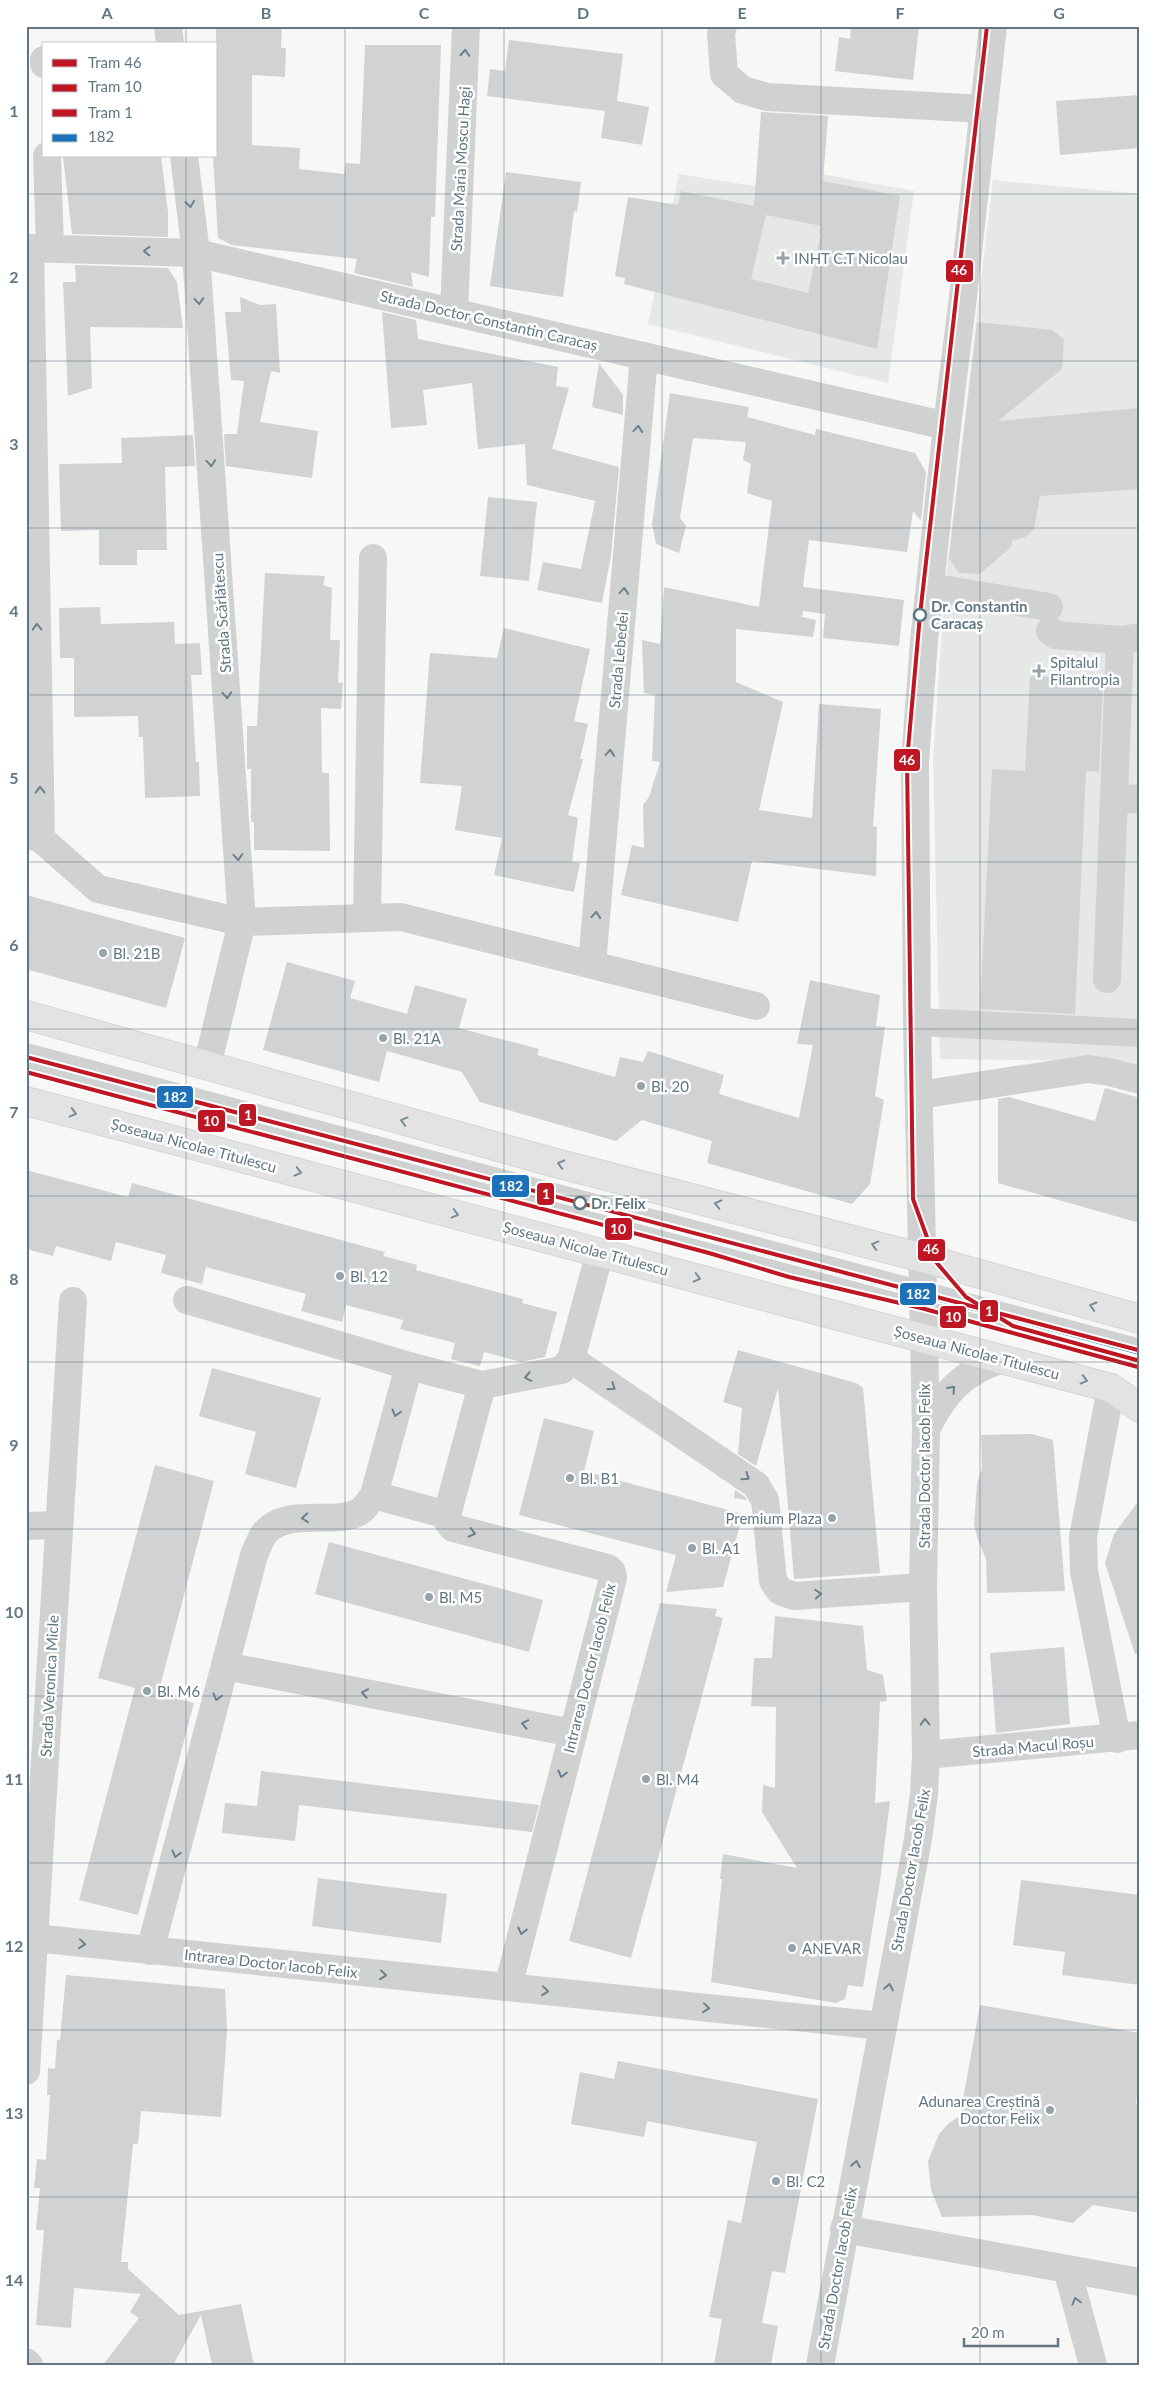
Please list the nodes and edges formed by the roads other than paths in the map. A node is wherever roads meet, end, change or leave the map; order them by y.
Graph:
1 (168, 26) edge
2 (466, 26) edge
3 (723, 26) edge
4 (993, 26) edge
5 (170, 42) edge
6 (984, 109) junction
7 (47, 158) edge
8 (184, 158) edge
9 (35, 248) edge
10 (196, 253) junction
11 (454, 312) junction
12 (644, 356) junction
13 (947, 426) junction
14 (373, 558) dead end
15 (930, 587) junction
16 (1130, 638) edge
17 (1127, 799) edge
18 (34, 836) edge
19 (367, 918) junction
20 (242, 922) junction
21 (592, 964) junction
22 (1107, 979) dead end
23 (756, 1006) dead end
24 (26, 1016) edge
25 (917, 1022) junction
26 (1140, 1033) edge
27 (26, 1057) edge
28 (207, 1066) junction
29 (1140, 1080) edge
30 (919, 1095) junction
31 (26, 1100) edge
32 (600, 1252) junction
33 (922, 1258) junction
34 (923, 1294) junction
35 (187, 1300) dead end
36 (73, 1301) dead end
37 (1140, 1319) edge
38 (924, 1338) junction
39 (1140, 1352) edge
40 (1003, 1359) junction
41 (571, 1360) junction
42 (409, 1366) junction
43 (482, 1385) junction
44 (1111, 1388) junction
45 (1140, 1396) edge
46 (1140, 1408) edge
47 (926, 1430) junction
48 (374, 1495) junction
49 (447, 1515) junction
50 (59, 1525) junction
51 (26, 1526) edge
52 (923, 1587) junction
53 (225, 1666) junction
54 (573, 1733) junction
55 (1128, 1737) edge
56 (926, 1755) junction
57 (34, 1938) junction
58 (150, 1951) junction
59 (508, 1987) junction
60 (882, 2026) junction
61 (26, 2071) edge
62 (844, 2229) junction
63 (1067, 2269) junction
64 (1140, 2282) edge
65 (26, 2362) edge
66 (29, 2365) edge
67 (820, 2365) edge
68 (1093, 2365) edge

1 - 5 street
11 -> 2 street, Strada Maria Moscu Hagi
3 - 6 street
4 - 6 street
6 - 13 street
7 - 9 street
8 -> 10 street, Strada Scărlătescu
10 -> 9 street, Strada Doctor Constantin Caracaș
18 -> 9 street
10 - 11 street, Strada Doctor Constantin Caracaș
10 -> 20 street, Strada Scărlătescu
11 - 12 street, Strada Doctor Constantin Caracaș
12 - 13 street, Strada Doctor Constantin Caracaș
21 -> 12 street, Strada Lebedei
13 - 15 street
14 - 19 street
15 - 16 street
15 - 25 street
16 - 17 street
17 - 22 street
18 - 20 street
19 - 20 street
19 - 21 street
20 - 28 street, Strada Scărlătescu
21 - 23 street
24 - 28 main road
25 - 26 street
25 - 30 street
27 - 34 street
33 -> 28 main road
29 - 30 street
30 - 33 street
31 -> 32 main road, Șoseaua Nicolae Titulescu
32 -> 38 main road, Șoseaua Nicolae Titulescu
32 - 41 street
33 - 34 street, Strada Doctor Iacob Felix
37 -> 33 main road
34 - 38 street, Strada Doctor Iacob Felix
34 - 39 street
35 - 42 street
36 - 50 street, Strada Veronica Micle
38 - 40 main road, Șoseaua Nicolae Titulescu
38 - 47 street, Strada Doctor Iacob Felix
40 -> 44 main road, Șoseaua Nicolae Titulescu
47 -> 40 street
41 -> 43 street
41 -> 52 street
42 - 43 street
42 -> 48 street
43 - 49 street
44 - 45 main road
44 - 46 main road, Șoseaua Nicolae Titulescu
44 - 55 street
47 - 52 street, Strada Doctor Iacob Felix
48 - 49 street
48 -> 53 street
49 -> 54 street, Intrarea Doctor Iacob Felix
50 - 51 street
50 - 57 street, Strada Veronica Micle
56 -> 52 street, Strada Doctor Iacob Felix
54 -> 53 street
53 -> 58 street
54 -> 59 street, Intrarea Doctor Iacob Felix
55 - 56 street, Strada Macul Roșu
60 -> 56 street, Strada Doctor Iacob Felix
57 -> 58 street, Intrarea Doctor Iacob Felix
57 - 61 street, Strada Veronica Micle
58 -> 59 street, Intrarea Doctor Iacob Felix
59 -> 60 street, Intrarea Doctor Iacob Felix
62 -> 60 street, Strada Doctor Iacob Felix
62 - 63 street
62 - 67 street, Strada Doctor Iacob Felix
63 - 64 street
68 -> 63 street
65 - 66 street

